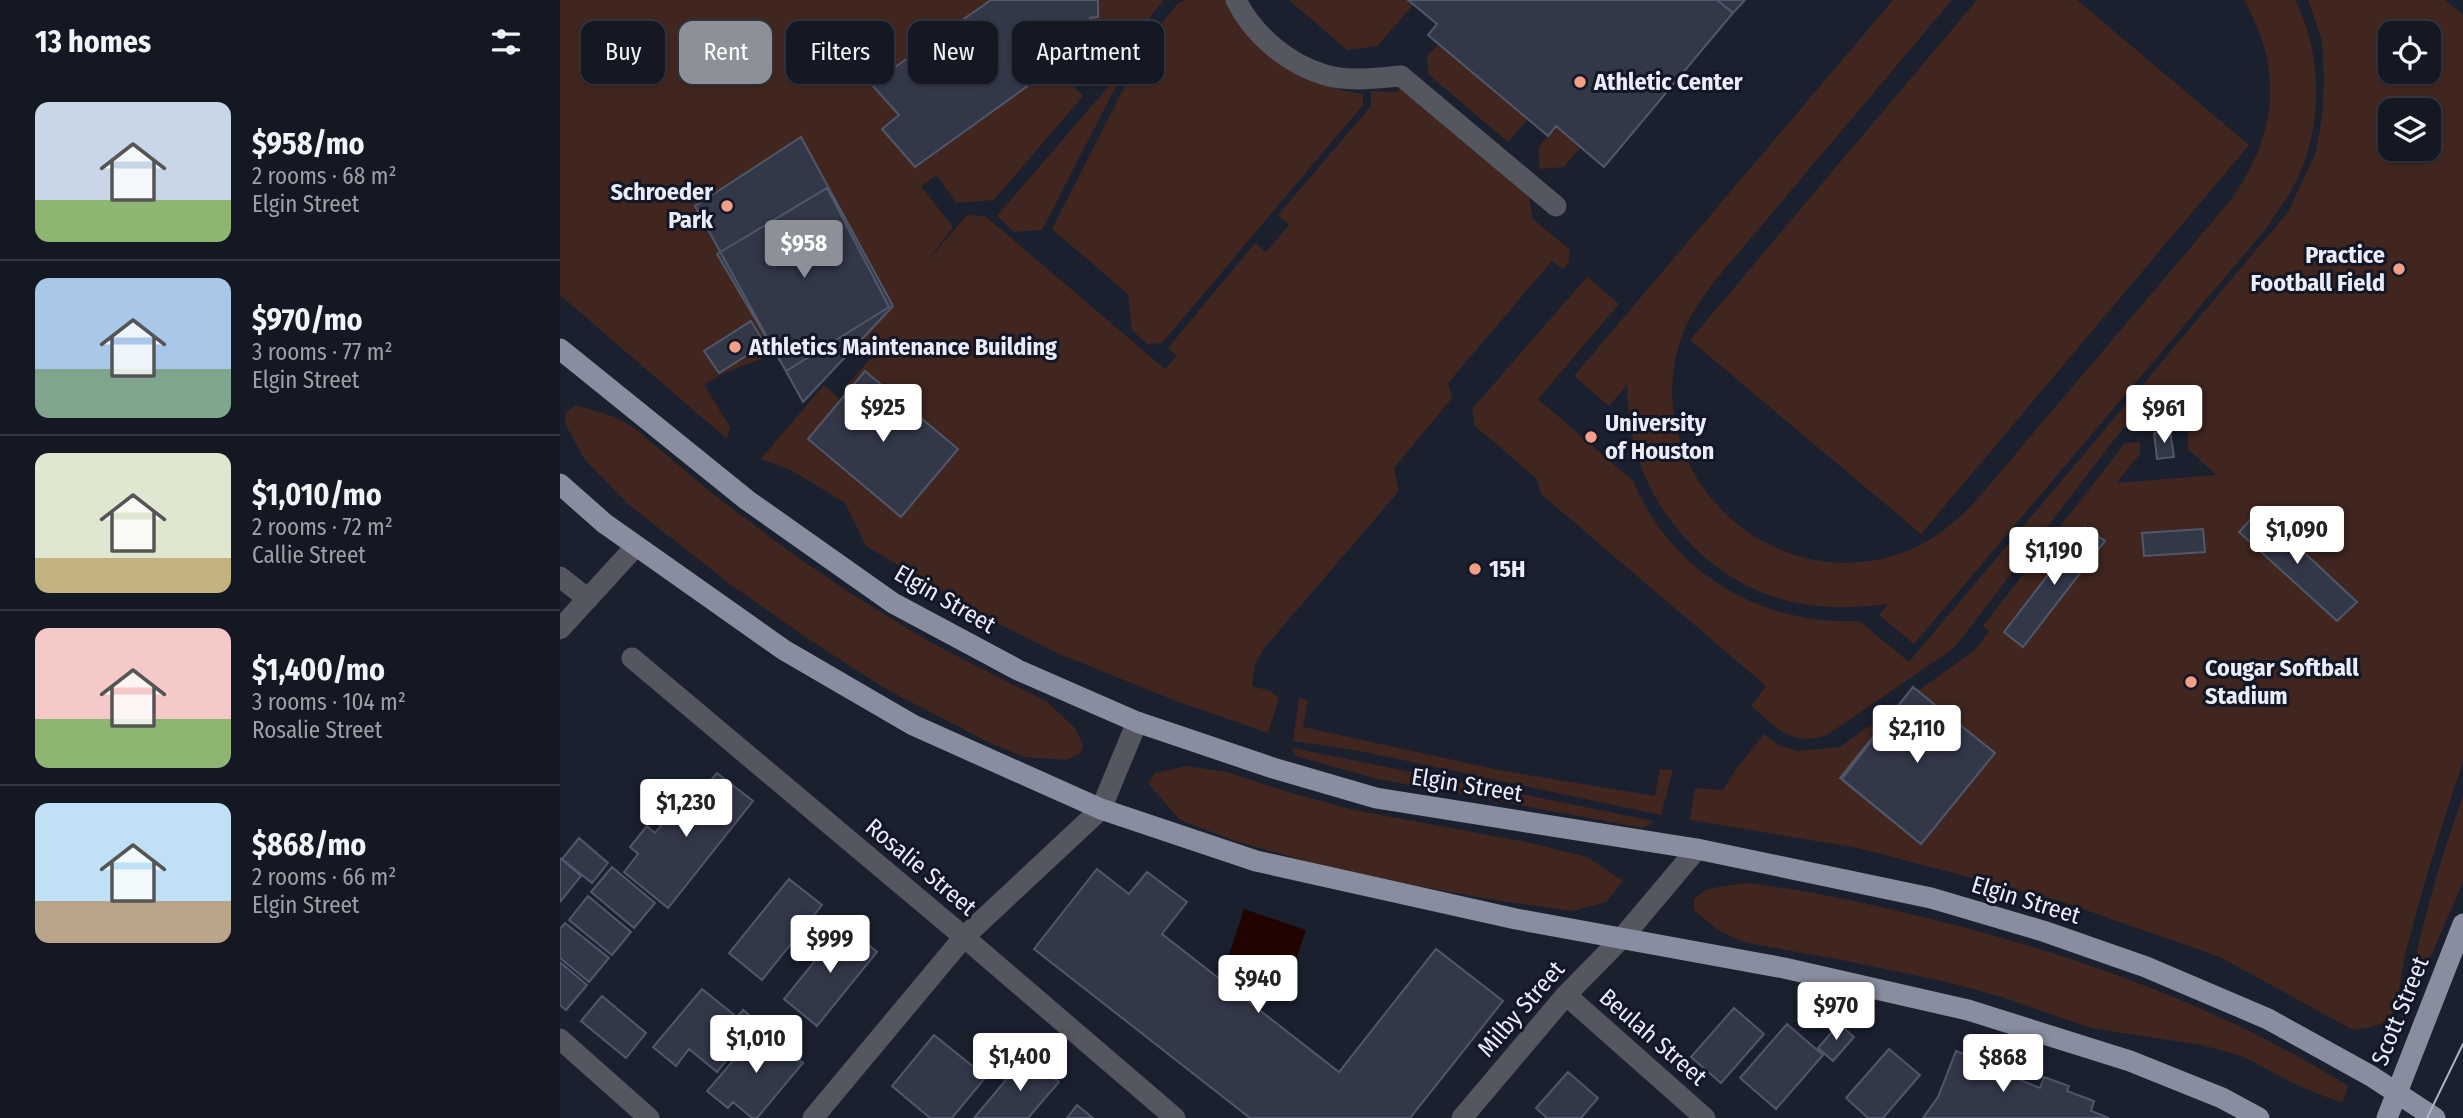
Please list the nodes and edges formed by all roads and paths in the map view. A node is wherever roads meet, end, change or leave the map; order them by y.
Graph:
1 (1236, 0) edge
2 (1556, 206) dead end
3 (560, 349) edge
4 (560, 484) edge
5 (636, 546) junction
6 (560, 577) edge
7 (588, 599) junction
8 (560, 629) edge
9 (632, 658) dead end
10 (1137, 722) junction
11 (1101, 809) junction
12 (1697, 849) junction
13 (2463, 924) edge
14 (964, 937) junction
15 (1622, 938) junction
16 (1566, 995) junction
17 (560, 1039) edge
18 (2396, 1093) junction
19 (649, 1118) edge
20 (813, 1118) edge
21 (1175, 1118) edge
22 (1462, 1118) edge
23 (1705, 1118) edge
24 (2259, 1118) edge
25 (2386, 1118) edge
26 (2435, 1118) edge

1 - 2 street
3 - 10 main road, Elgin Street
4 - 5 main road
5 - 7 street
5 - 11 main road
6 - 7 street
7 - 8 street
9 - 14 street, Rosalie Street
10 - 11 street
10 - 12 main road, Elgin Street
11 - 14 street
11 - 15 main road
12 - 15 street, Milby Street
12 - 18 main road, Elgin Street
13 - 18 main road, Scott Street
14 - 20 street
14 - 21 street, Rosalie Street
15 - 16 street, Milby Street
15 - 24 main road
16 - 22 street, Milby Street
16 - 23 street, Beulah Street
17 - 19 street
18 - 25 main road, Scott Street
18 - 26 main road, Elgin Street

